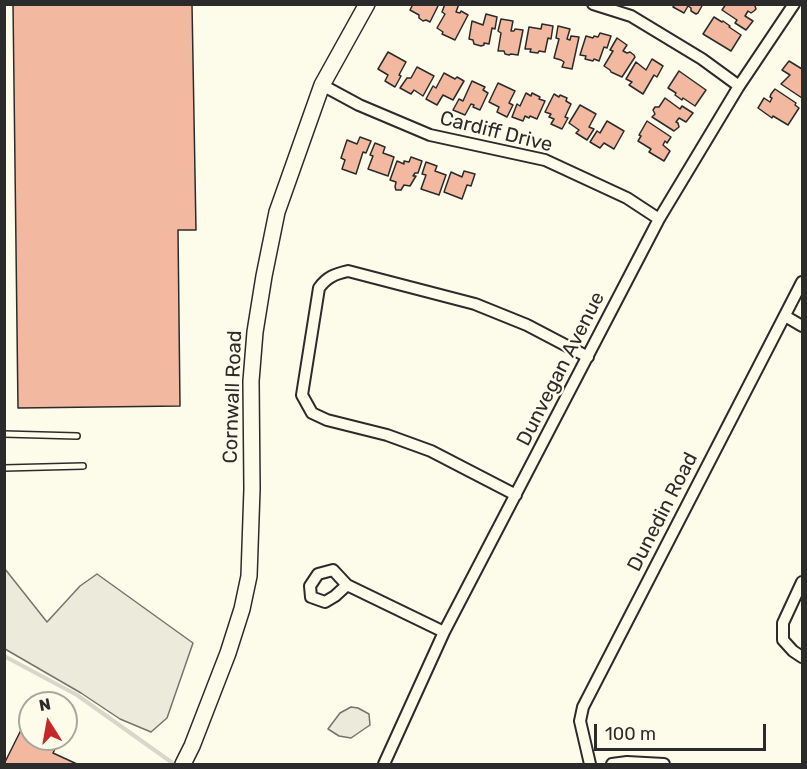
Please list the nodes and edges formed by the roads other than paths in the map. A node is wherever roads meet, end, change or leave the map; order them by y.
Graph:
1 (367, 4) edge
2 (593, 4) edge
3 (794, 4) edge
4 (322, 85) junction
5 (739, 86) junction
6 (659, 219) junction
7 (802, 282) edge
8 (785, 316) junction
9 (802, 326) edge
10 (588, 357) junction
11 (4, 434) edge
12 (77, 436) dead end
13 (83, 466) dead end
14 (4, 468) edge
15 (516, 495) junction
16 (802, 582) edge
17 (347, 585) dead end
18 (444, 632) junction
19 (802, 657) edge
20 (183, 765) edge
21 (384, 765) edge
22 (590, 765) edge
23 (612, 765) edge
24 (664, 765) edge

1 - 4 main road, Cornwall Road
2 - 5 street
3 - 5 street, Dunvegan Avenue
4 - 6 street, Cardiff Drive
4 - 20 main road, Cornwall Road
5 - 6 street, Dunvegan Avenue
6 - 10 street, Dunvegan Avenue
7 - 8 street, Dunedin Road
8 - 9 street
8 - 22 street, Dunedin Road
10 - 15 street, Dunvegan Avenue
10 - 15 street
11 - 12 lane
13 - 14 lane
15 - 18 street, Dunvegan Avenue
16 - 19 street
17 - 18 street
18 - 21 street, Dunvegan Avenue
23 - 24 street

